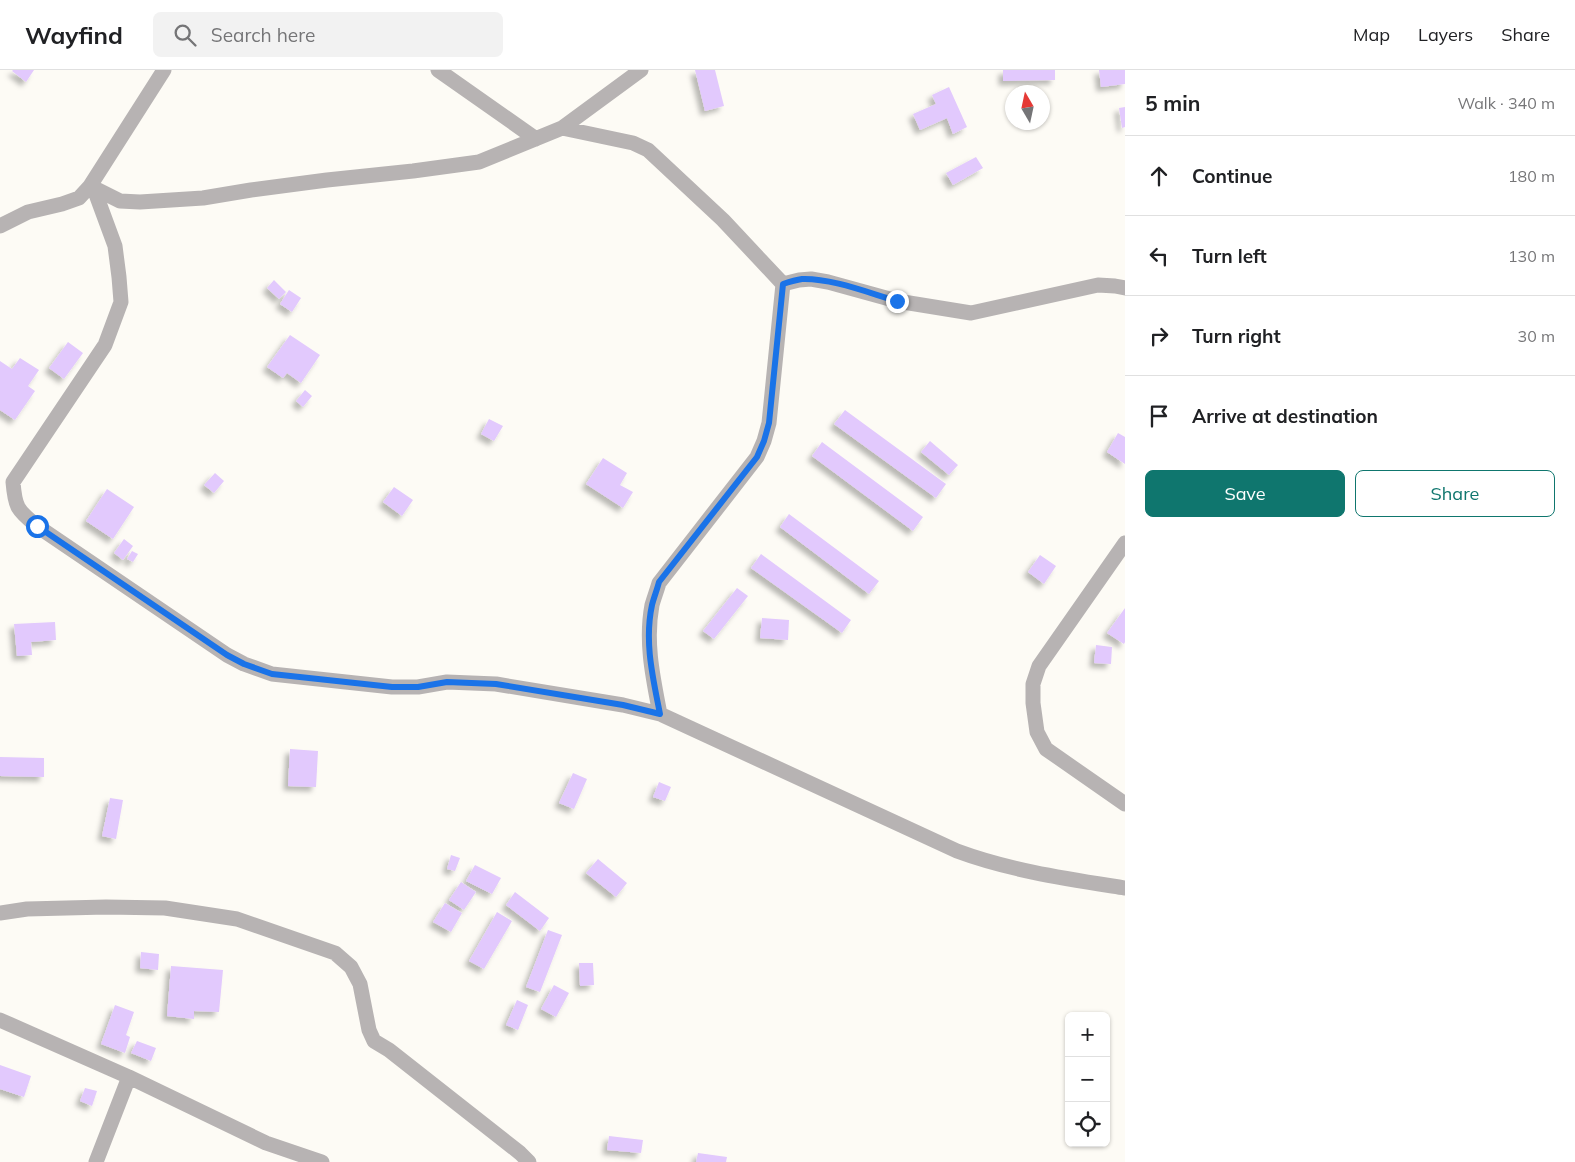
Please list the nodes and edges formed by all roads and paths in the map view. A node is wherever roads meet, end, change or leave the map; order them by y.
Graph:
1 (164, 70) edge
2 (438, 70) edge
3 (641, 70) edge
4 (562, 128) junction
5 (536, 139) junction
6 (92, 187) junction
7 (0, 226) edge
8 (783, 284) junction
9 (1125, 288) edge
10 (1125, 543) edge
11 (660, 714) junction
12 (1125, 804) edge
13 (1125, 888) edge
14 (0, 913) edge
15 (0, 1020) edge
16 (129, 1077) junction
17 (96, 1162) edge
18 (322, 1162) edge
19 (529, 1162) edge

1 - 6 street
2 - 5 street
3 - 4 street
4 - 5 street
4 - 8 street
5 - 6 street
6 - 7 street
6 - 11 street
8 - 9 street
8 - 11 street
10 - 12 street
11 - 13 street
14 - 19 street
15 - 16 street
16 - 17 street
16 - 18 street

